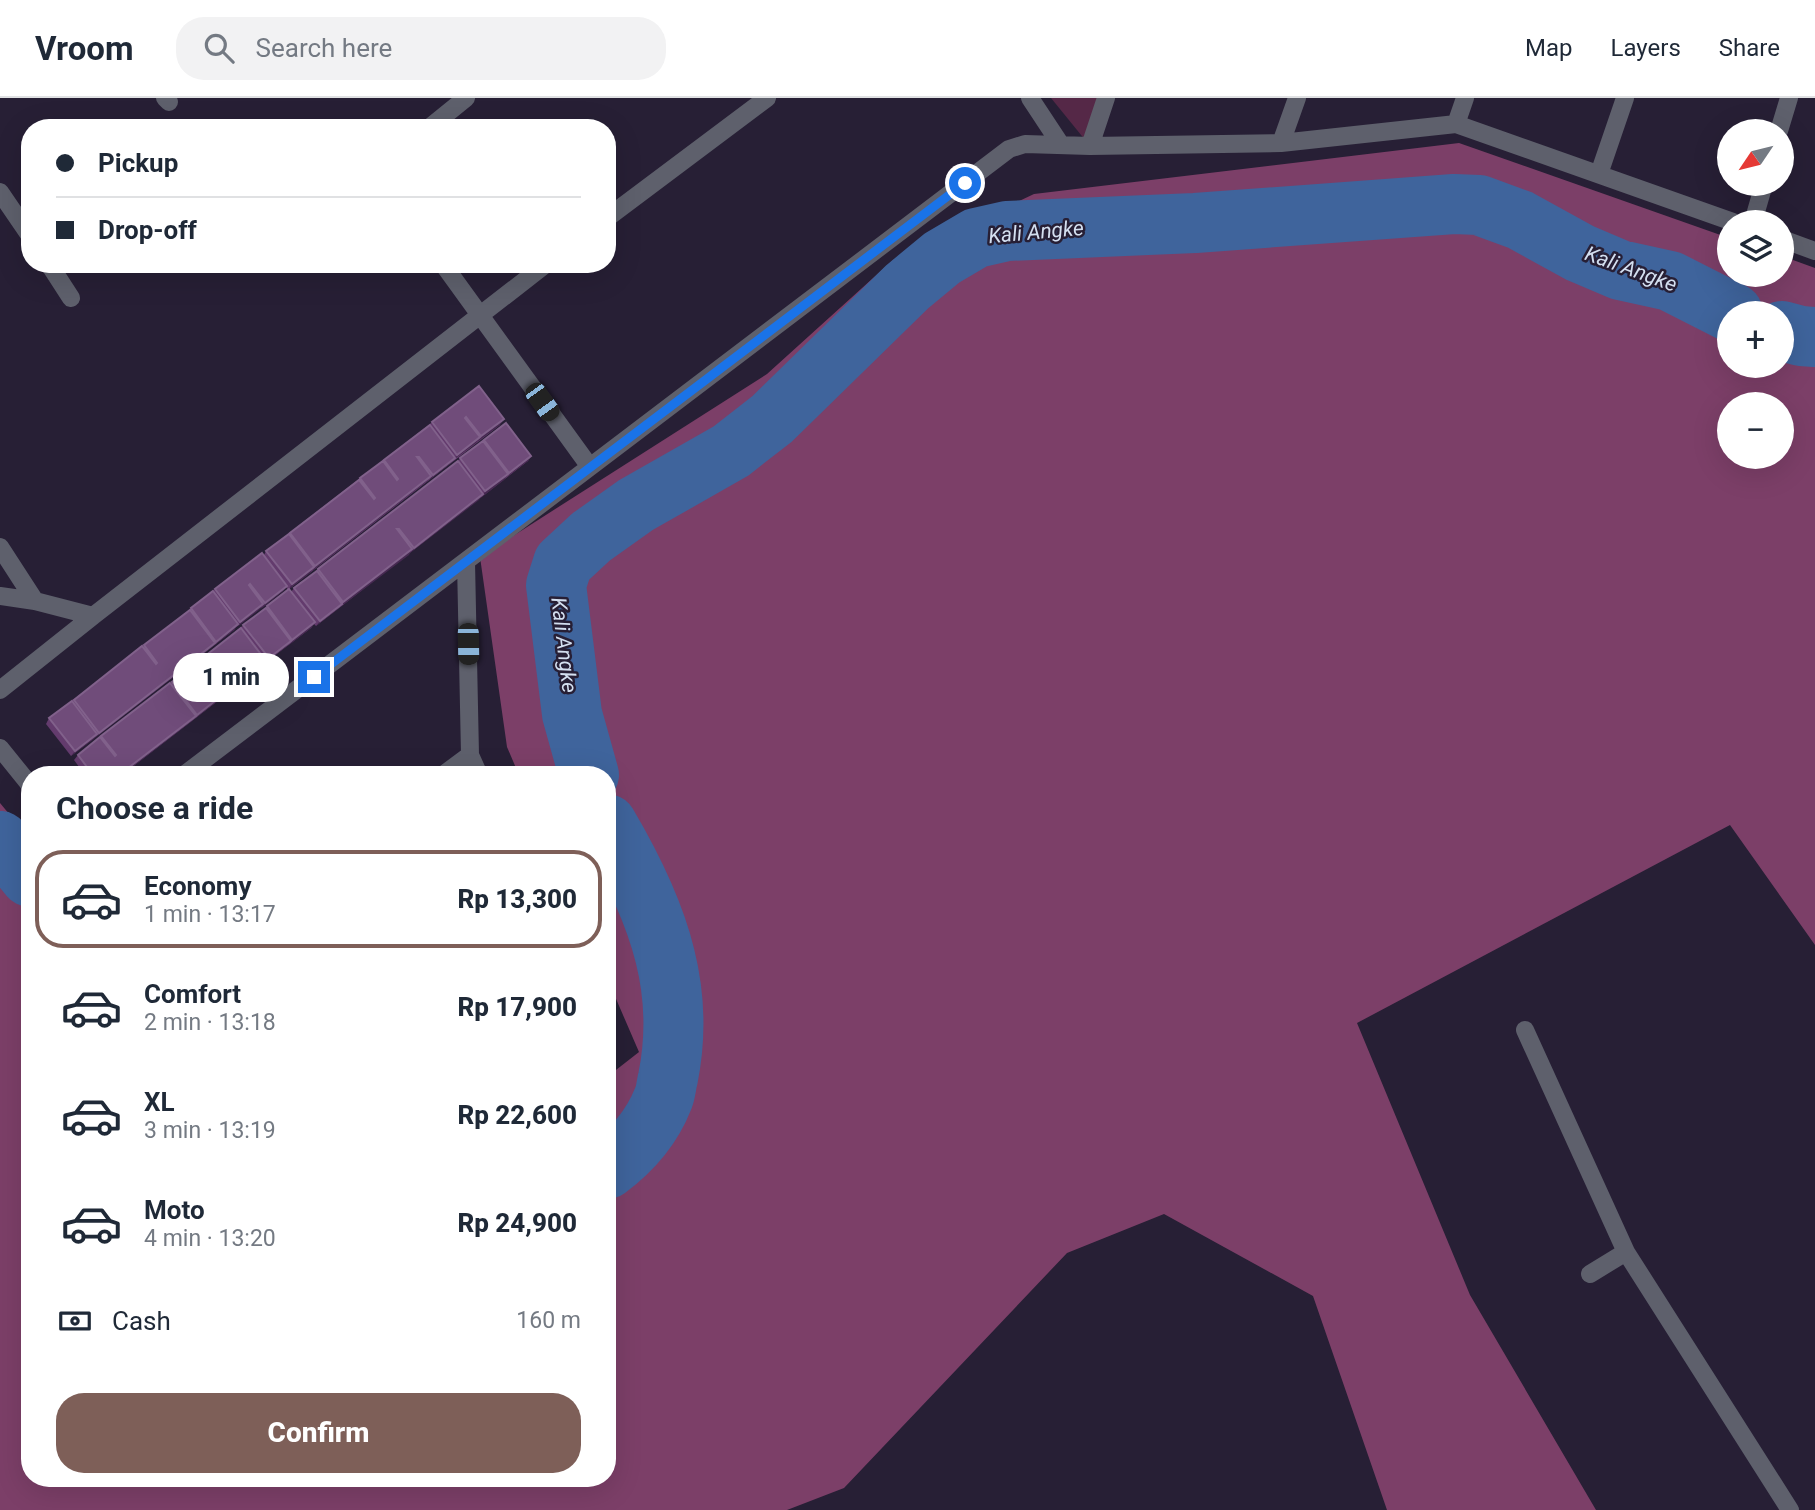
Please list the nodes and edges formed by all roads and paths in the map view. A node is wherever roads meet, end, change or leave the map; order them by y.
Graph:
1 (466, 98) edge
2 (767, 98) edge
3 (1030, 98) edge
4 (1106, 98) edge
5 (1297, 98) edge
6 (1465, 98) edge
7 (1625, 98) edge
8 (1789, 98) edge
9 (440, 119) edge
10 (1783, 119) edge
11 (1456, 124) junction
12 (1282, 144) junction
13 (1061, 145) junction
14 (1090, 146) junction
15 (1599, 174) junction
16 (0, 192) edge
17 (616, 211) edge
18 (1717, 216) edge
19 (21, 223) edge
20 (1794, 243) edge
21 (1815, 251) edge
22 (55, 273) edge
23 (449, 273) edge
24 (534, 273) edge
25 (71, 298) dead end
26 (479, 315) junction
27 (590, 467) junction
28 (0, 547) edge
29 (466, 562) junction
30 (0, 596) edge
31 (35, 601) junction
32 (93, 616) junction
33 (0, 690) edge
34 (0, 748) edge
35 (470, 755) junction
36 (196, 766) edge
37 (455, 766) edge
38 (475, 766) edge
39 (21, 774) edge
40 (1525, 1030) dead end
41 (1626, 1252) junction
42 (1590, 1274) dead end
43 (1790, 1510) edge

1 - 9 street
2 - 17 street
3 - 13 street
4 - 14 street
5 - 12 street
6 - 11 street
7 - 15 street
8 - 10 street
11 - 12 street
11 - 15 street
12 - 14 street
13 - 14 street
13 - 27 street
15 - 18 street
16 - 19 street
20 - 21 street
22 - 25 street
23 - 26 street
24 - 26 street
26 - 27 street
26 - 32 street
27 - 29 street
28 - 31 street
29 - 35 street
29 - 36 street
30 - 31 street
31 - 32 street
32 - 33 street
34 - 39 street
35 - 37 street
35 - 38 street
40 - 41 street
41 - 42 street
41 - 43 street

